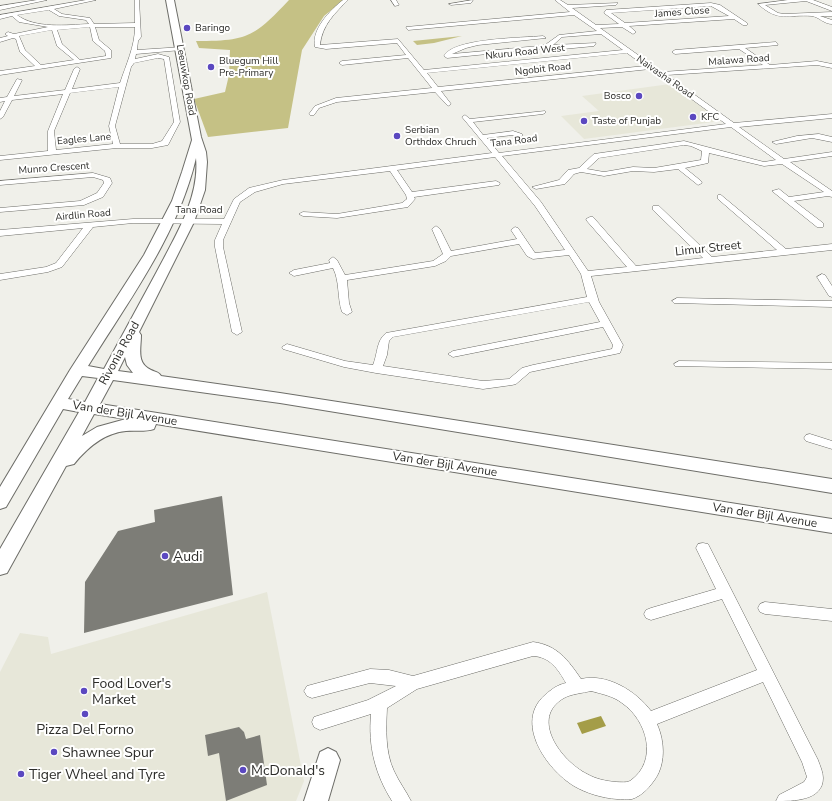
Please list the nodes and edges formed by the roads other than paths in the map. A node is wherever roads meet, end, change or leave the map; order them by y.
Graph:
1 (45, 0) edge
2 (94, 0) edge
3 (137, 0) edge
4 (170, 0) edge
5 (250, 0) edge
6 (254, 0) edge
7 (346, 0) edge
8 (393, 0) edge
9 (471, 0) edge
10 (557, 0) edge
11 (806, 0) edge
12 (451, 4) dead end
13 (623, 4) dead end
14 (398, 5) dead end
15 (567, 7) junction
16 (0, 8) edge
17 (50, 8) junction
18 (832, 9) edge
19 (576, 13) junction
20 (832, 14) edge
21 (13, 15) junction
22 (815, 15) junction
23 (824, 15) junction
24 (0, 17) edge
25 (735, 17) junction
26 (422, 19) dead end
27 (714, 19) junction
28 (691, 20) junction
29 (831, 21) edge
30 (669, 22) junction
31 (622, 24) junction
32 (645, 24) junction
33 (745, 24) dead end
34 (92, 25) junction
35 (137, 25) junction
36 (724, 25) dead end
37 (428, 26) junction
38 (595, 26) junction
39 (54, 27) junction
40 (701, 27) dead end
41 (408, 28) dead end
42 (679, 28) dead end
43 (654, 30) dead end
44 (602, 32) junction
45 (633, 32) dead end
46 (0, 33) edge
47 (13, 35) junction
48 (138, 37) junction
49 (543, 38) dead end
50 (0, 40) edge
51 (594, 44) dead end
52 (776, 44) dead end
53 (548, 46) junction
54 (180, 47) junction
55 (740, 47) junction
56 (141, 48) junction
57 (628, 50) junction
58 (675, 52) dead end
59 (410, 56) junction
60 (141, 60) junction
61 (132, 62) junction
62 (342, 63) dead end
63 (78, 65) junction
64 (768, 66) junction
65 (832, 66) edge
66 (651, 67) junction
67 (41, 68) junction
68 (423, 72) junction
69 (0, 73) edge
70 (662, 74) junction
71 (19, 80) dead end
72 (123, 85) junction
73 (436, 90) junction
74 (69, 91) junction
75 (10, 99) junction
76 (0, 100) edge
77 (448, 104) dead end
78 (543, 112) dead end
79 (312, 114) dead end
80 (832, 116) edge
81 (0, 117) edge
82 (733, 125) junction
83 (520, 135) dead end
84 (196, 137) junction
85 (482, 137) junction
86 (832, 140) edge
87 (776, 142) dead end
88 (117, 146) junction
89 (706, 150) junction
90 (52, 152) junction
91 (496, 154) junction
92 (832, 154) edge
93 (0, 158) edge
94 (784, 162) junction
95 (680, 167) junction
96 (393, 169) junction
97 (581, 170) junction
98 (0, 183) edge
99 (496, 183) dead end
100 (698, 183) dead end
101 (536, 187) dead end
102 (776, 191) dead end
103 (831, 194) edge
104 (410, 195) junction
105 (721, 197) dead end
106 (788, 200) junction
107 (656, 208) dead end
108 (0, 210) edge
109 (303, 214) dead end
110 (590, 219) dead end
111 (168, 221) junction
112 (188, 222) junction
113 (226, 222) junction
114 (90, 225) junction
115 (820, 225) dead end
116 (436, 229) dead end
117 (515, 230) dead end
118 (0, 233) edge
119 (522, 241) junction
120 (832, 247) edge
121 (571, 252) junction
122 (784, 252) junction
123 (448, 254) junction
124 (710, 260) junction
125 (633, 268) junction
126 (294, 273) dead end
127 (586, 274) junction
128 (0, 277) edge
129 (822, 277) dead end
130 (342, 278) junction
131 (832, 294) edge
132 (593, 299) junction
133 (677, 301) dead end
134 (832, 304) edge
135 (348, 312) dead end
136 (606, 324) junction
137 (134, 328) junction
138 (237, 332) dead end
139 (287, 347) dead end
140 (453, 354) dead end
141 (679, 364) dead end
142 (832, 366) edge
143 (78, 370) junction
144 (376, 370) junction
145 (108, 375) junction
146 (171, 382) junction
147 (59, 403) junction
148 (89, 406) junction
149 (265, 437) junction
150 (810, 438) dead end
151 (832, 445) edge
152 (832, 486) edge
153 (0, 502) edge
154 (38, 502) junction
155 (832, 526) edge
156 (702, 548) dead end
157 (0, 567) edge
158 (725, 592) junction
159 (765, 608) dead end
160 (651, 614) dead end
161 (832, 615) edge
162 (766, 674) junction
163 (413, 683) junction
164 (576, 686) junction
165 (312, 691) dead end
166 (379, 704) junction
167 (648, 720) junction
168 (320, 722) dead end
169 (328, 760) dead end
170 (626, 797) edge
171 (316, 801) edge
172 (402, 801) edge
173 (785, 801) edge

1 - 16 street
2 - 17 street
3 - 35 street
4 - 54 main road, Leeuwkop Road
5 - 6 street
7 - 59 street
8 - 14 street
9 - 12 street
10 - 15 street, Naivasha Road
11 - 18 street
11 - 22 street
13 - 15 street
15 - 19 street, Naivasha Road
17 - 21 street
17 - 34 street
19 - 37 street
19 - 38 street, Naivasha Road
20 - 23 street
21 - 24 street
21 - 39 street
22 - 23 street
22 - 29 street
23 - 29 street
25 - 27 street, James Close
25 - 31 street, James Close
25 - 33 street
26 - 37 street
27 - 28 street, James Close
27 - 36 street
28 - 30 street, James Close
28 - 40 street
30 - 32 street, James Close
30 - 42 street
31 - 32 street, James Close
31 - 38 street, James Close
31 - 45 street
32 - 43 street
34 - 35 street
34 - 39 street
34 - 63 street
35 - 48 street
37 - 41 street
38 - 44 street, Naivasha Road
39 - 47 street
39 - 63 street
44 - 53 street
44 - 57 street, Naivasha Road
46 - 47 street
47 - 50 street
47 - 67 street
48 - 56 street
48 - 56 street
49 - 53 street
51 - 53 street
52 - 55 street
54 - 56 street
54 - 84 main road, Leeuwkop Road
55 - 58 street
55 - 64 street
56 - 60 street
56 - 61 street, Eagles Lane
57 - 66 street, Naivasha Road
57 - 68 street, Nkuru Road West
59 - 62 street
59 - 68 street
60 - 61 street
60 - 88 street
61 - 72 street, Eagles Lane
63 - 67 street
63 - 74 street
64 - 65 street, Malawa Road
64 - 70 street, Malawa Road
66 - 70 street, Naivasha Road
66 - 73 street, Ngobit Road
67 - 69 street
68 - 73 street
70 - 82 street, Naivasha Road
71 - 75 street
72 - 74 street
72 - 88 street, Eagles Lane
73 - 77 street
73 - 79 street, Ngobit Road
74 - 75 street
74 - 90 street
75 - 76 street
75 - 81 street
78 - 85 street
80 - 82 street, Tana Road
82 - 91 street, Tana Road
82 - 94 street, Naivasha Road
83 - 85 street
84 - 111 main road, Leeuwkop Road
84 - 112 main road, Leeuwkop Road
85 - 91 street
86 - 87 street
88 - 90 street, Eagles Lane
89 - 94 street
89 - 95 street
89 - 97 street
90 - 93 street, Eagles Lane
91 - 96 street, Tana Road
91 - 121 street
92 - 94 street
94 - 103 street, Naivasha Road
95 - 97 street
95 - 100 street
96 - 104 street
96 - 113 street, Tana Road
97 - 101 street
98 - 108 street, Munro Crescent
99 - 104 street
102 - 106 street
103 - 106 street
104 - 109 street
105 - 122 street
106 - 115 street
107 - 124 street
110 - 125 street
111 - 112 street, Tana Road
111 - 114 street, Airdlin Road
111 - 143 main road, Rivonia Road
112 - 113 street, Tana Road
112 - 137 main road, Rivonia Road
113 - 138 street
114 - 118 street, Airdlin Road
114 - 128 street
116 - 123 street
117 - 119 street
119 - 121 street
119 - 123 street
120 - 122 street, Limur Street
121 - 127 street
122 - 124 street, Limur Street
123 - 130 street
124 - 125 street, Limur Street
125 - 127 street, Limur Street
126 - 130 street
127 - 132 street
129 - 131 street
130 - 135 street
132 - 136 street
132 - 144 street
133 - 134 street
136 - 140 street
136 - 144 street
137 - 145 main road, Rivonia Road
137 - 146 main road
139 - 144 street
141 - 142 street
143 - 145 main road
143 - 147 main road, Rivonia Road
145 - 146 main road
145 - 148 main road, Rivonia Road
146 - 152 main road
147 - 148 main road, Van der Bijl Avenue
147 - 153 main road, Rivonia Road
148 - 149 main road, Van der Bijl Avenue
148 - 154 main road, Rivonia Road
149 - 154 main road
149 - 155 main road, Van der Bijl Avenue
150 - 151 street
154 - 157 main road, Rivonia Road
156 - 158 street
158 - 160 street
158 - 162 street
159 - 161 street
162 - 167 street
162 - 173 street
163 - 164 street
163 - 165 street
163 - 166 street
164 - 167 street
164 - 170 street
166 - 168 street
166 - 172 street
167 - 170 street
169 - 171 main road

